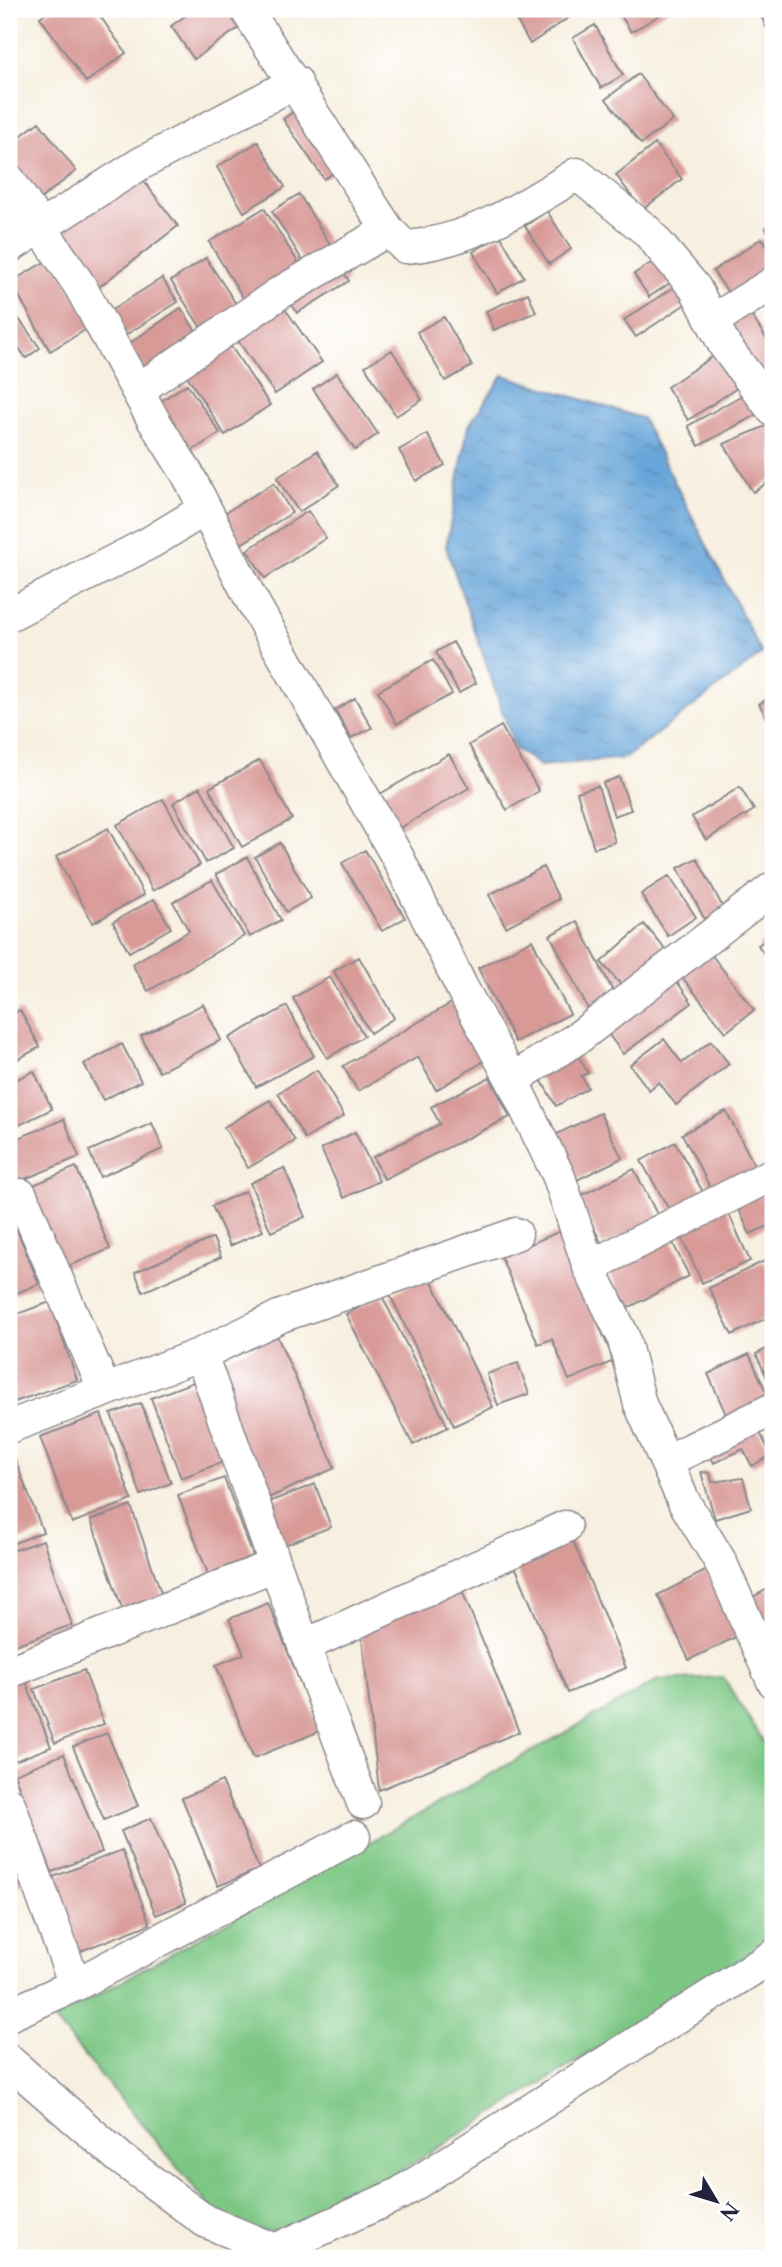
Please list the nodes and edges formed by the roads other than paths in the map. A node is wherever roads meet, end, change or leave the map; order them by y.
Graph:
1 (246, 9) edge
2 (296, 82) junction
3 (9, 180) edge
4 (40, 226) junction
5 (388, 230) junction
6 (9, 247) edge
7 (773, 283) edge
8 (712, 321) junction
9 (138, 390) junction
10 (773, 411) edge
11 (205, 509) junction
12 (9, 615) edge
13 (773, 888) edge
14 (512, 1080) junction
15 (773, 1174) edge
16 (20, 1195) dead end
17 (516, 1234) dead end
18 (589, 1267) junction
19 (201, 1354) junction
20 (104, 1389) junction
21 (773, 1409) edge
22 (9, 1427) edge
23 (667, 1461) junction
24 (565, 1527) dead end
25 (275, 1565) junction
26 (304, 1646) junction
27 (9, 1672) edge
28 (773, 1681) edge
29 (363, 1803) dead end
30 (9, 1804) edge
31 (355, 1837) dead end
32 (773, 1956) edge
33 (75, 1985) junction
34 (9, 2015) edge
35 (9, 2060) edge
36 (244, 2248) edge

1 - 2 street
2 - 4 street
2 - 5 street
3 - 4 street
4 - 6 street
4 - 9 street
5 - 8 street
5 - 9 street
7 - 8 street
8 - 10 street
9 - 11 street
11 - 12 street
11 - 14 street
13 - 14 street
14 - 18 street
15 - 18 street
16 - 20 street
17 - 19 street
18 - 23 street
19 - 20 street
19 - 25 street
20 - 22 street
21 - 23 street
23 - 28 street
24 - 26 street
25 - 26 street
25 - 27 street
26 - 29 street
30 - 33 street
31 - 33 street
32 - 36 street
33 - 34 street
35 - 36 street

